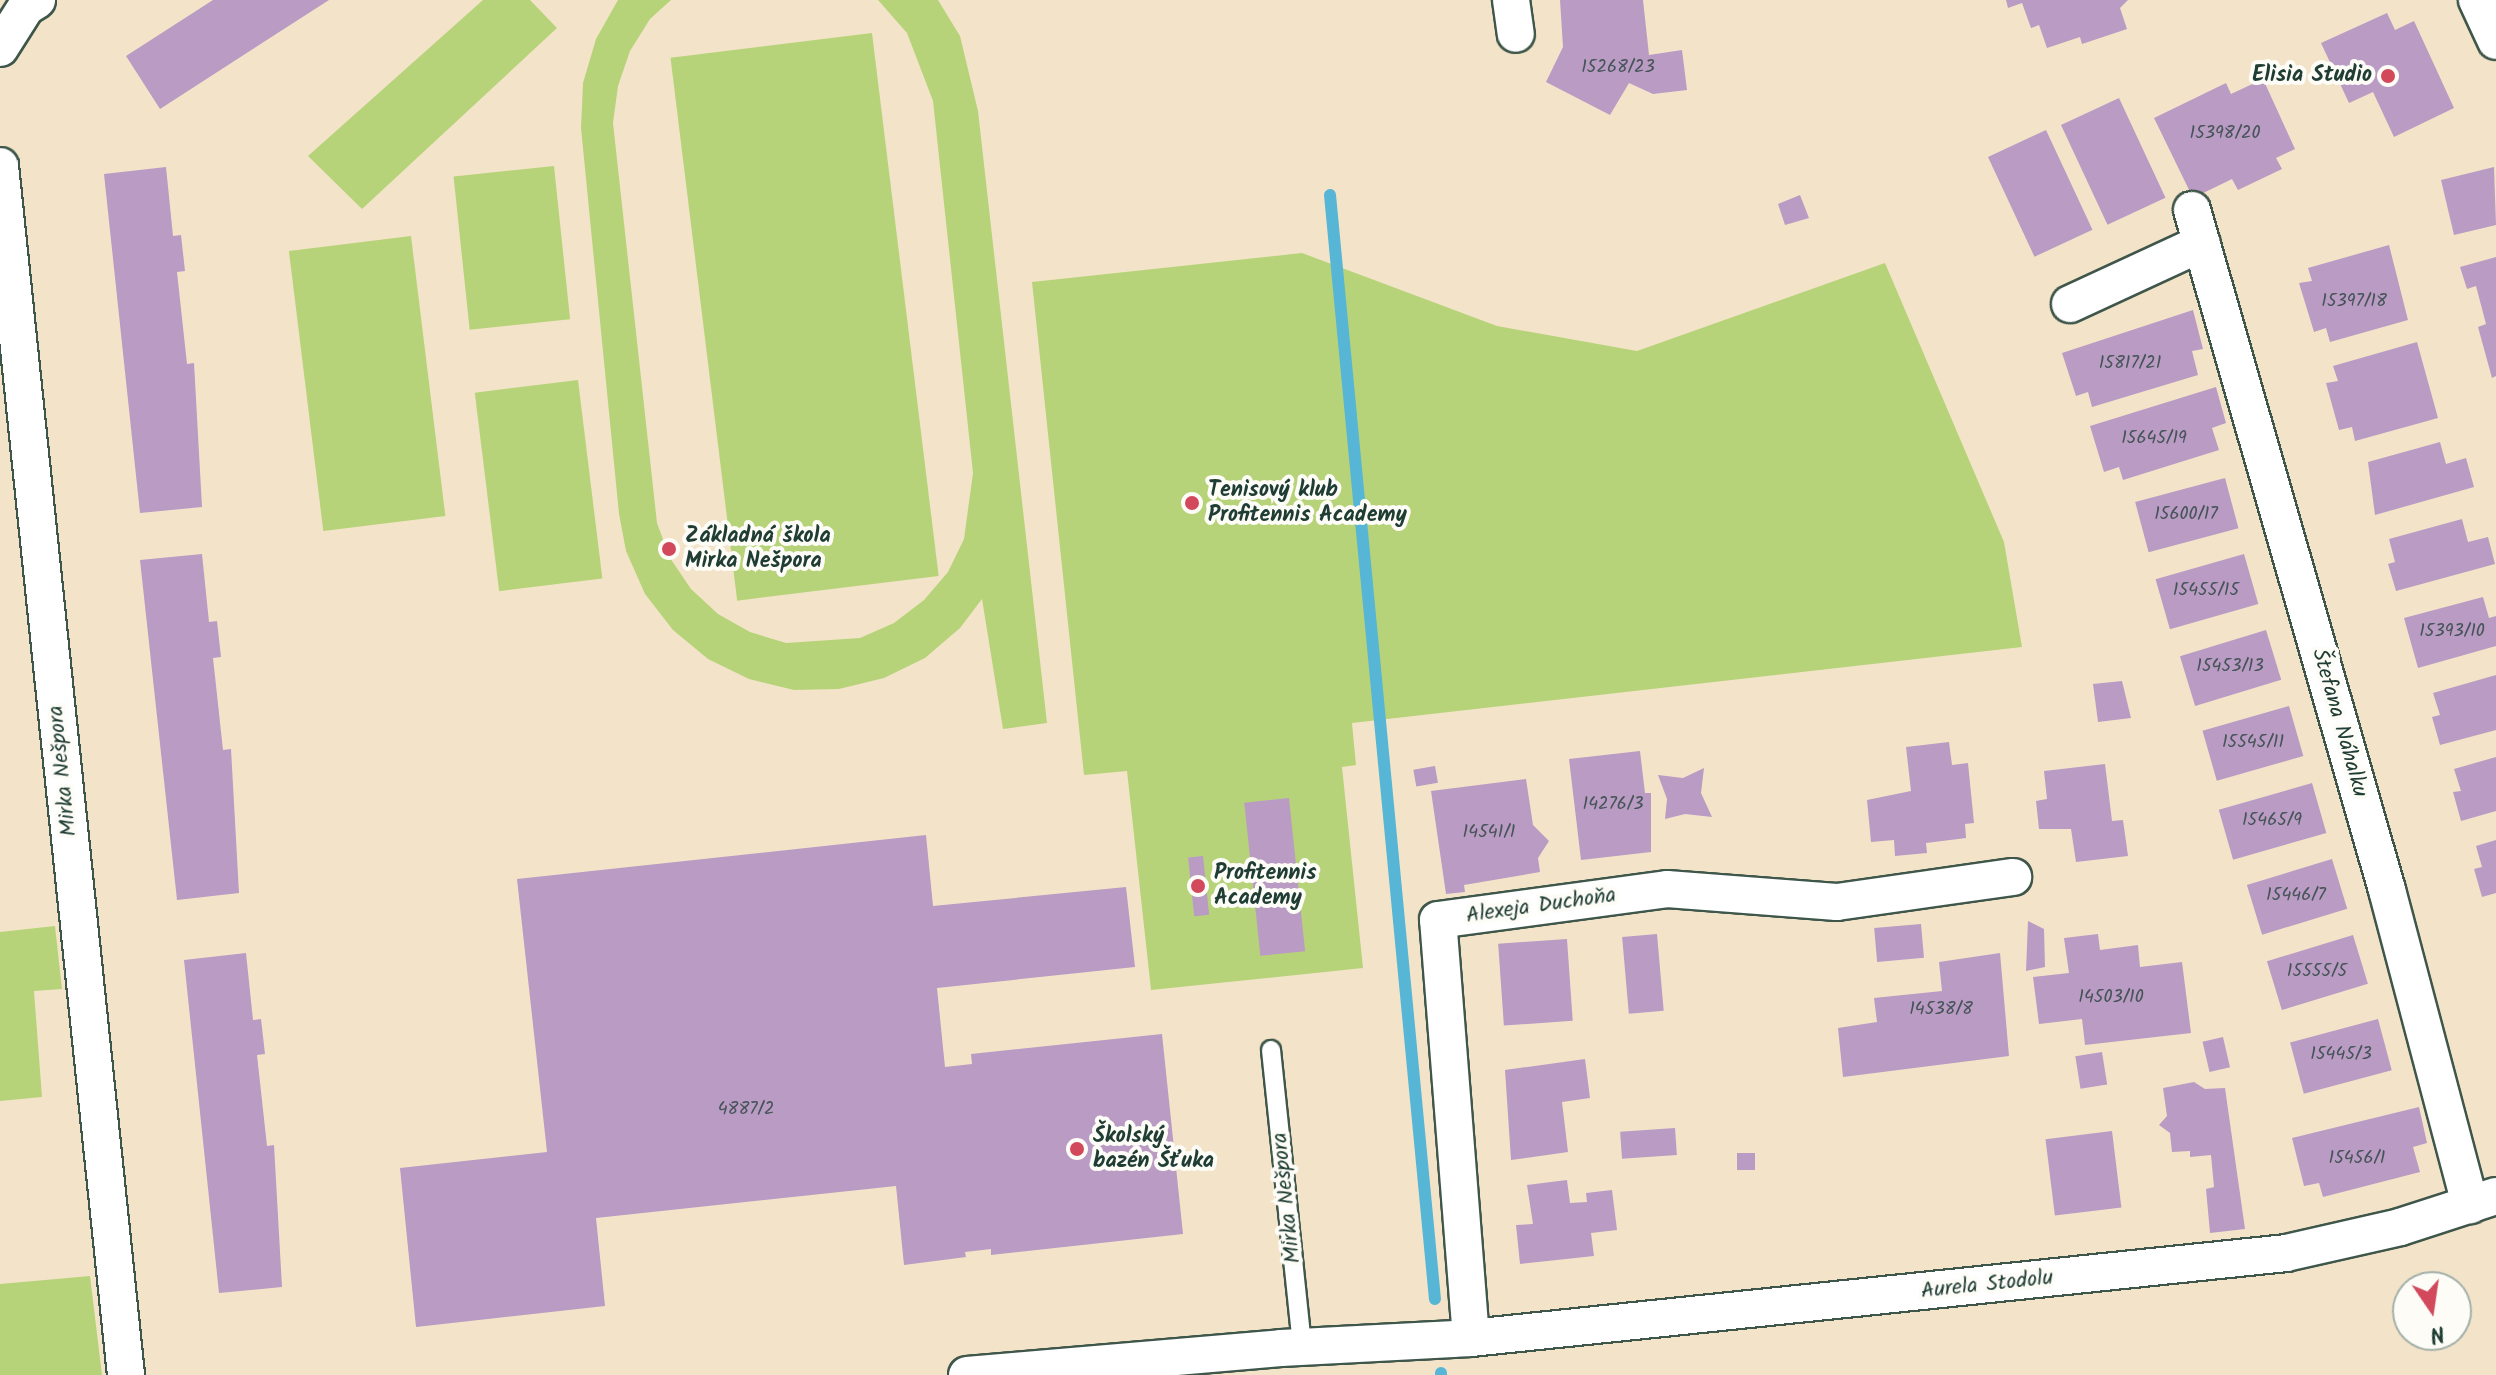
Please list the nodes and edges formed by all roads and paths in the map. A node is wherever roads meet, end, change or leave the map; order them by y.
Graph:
1 (37, 0) edge
2 (2477, 0) edge
3 (2496, 41) edge
4 (0, 48) edge
5 (0, 166) edge
6 (2070, 304) dead end
7 (2013, 877) dead end
8 (1271, 1050) dead end
9 (2483, 1200) edge
10 (1471, 1338) junction
11 (1302, 1346) junction
12 (1146, 1367) edge
13 (126, 1375) edge
14 (967, 1375) edge

1 - 4 street
2 - 3 street
5 - 13 street, Mirka Nešpora
6 - 9 street, Štefana Náhalku
7 - 10 street, Alexeja Duchoňa
8 - 11 lane, Mirka Nešpora
9 - 10 street, Aurela Stodolu
10 - 11 street
11 - 12 street
12 - 14 street

